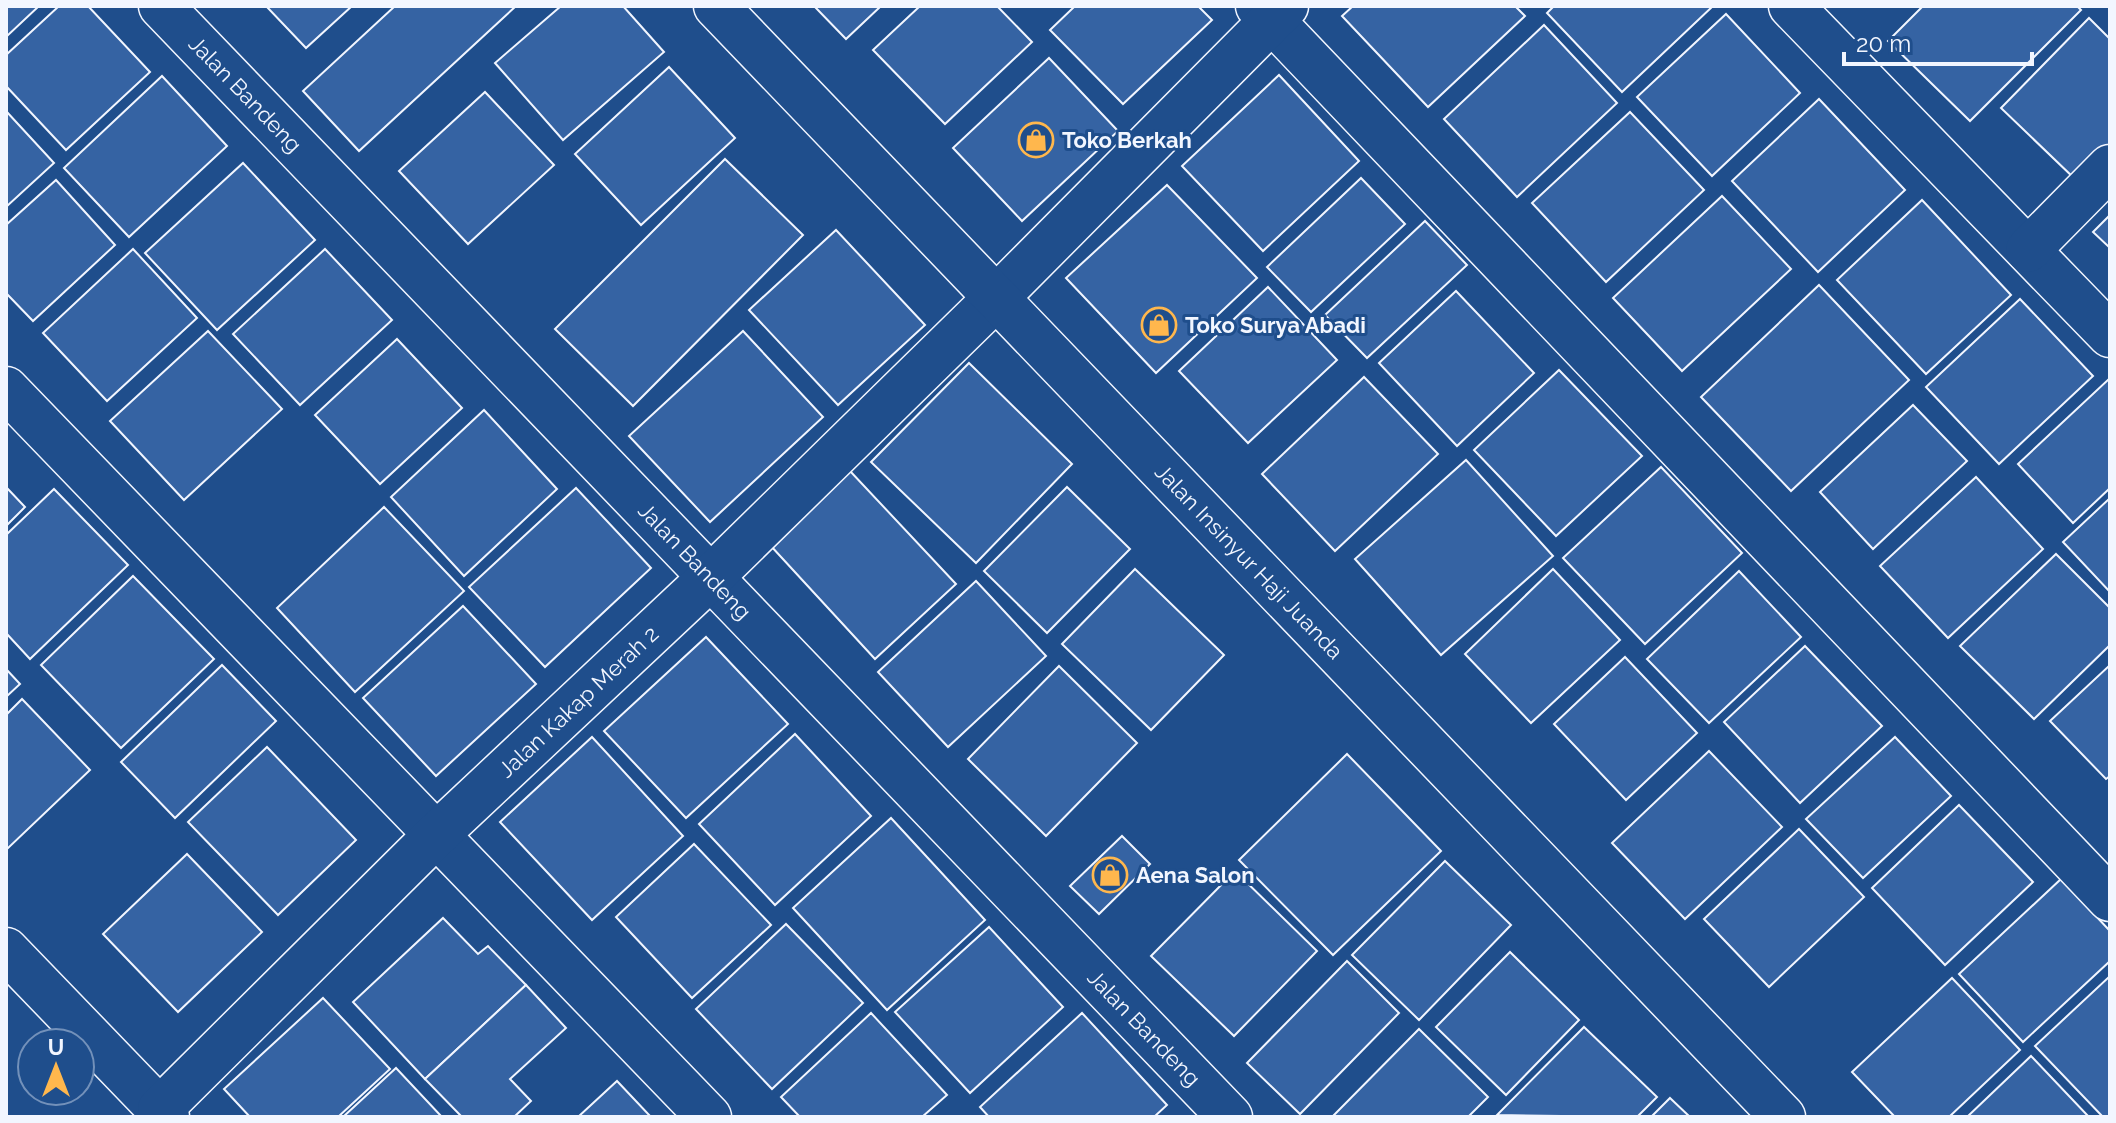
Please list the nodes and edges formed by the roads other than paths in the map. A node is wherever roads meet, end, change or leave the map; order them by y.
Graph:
1 (161, 6) edge
2 (716, 6) edge
3 (1791, 6) edge
4 (1272, 11) edge
5 (2110, 167) edge
6 (2028, 250) junction
7 (997, 297) junction
8 (2110, 335) edge
9 (6, 389) edge
10 (711, 577) junction
11 (436, 835) junction
12 (2110, 899) edge
13 (6, 950) edge
14 (164, 1113) edge
15 (709, 1117) edge
16 (1230, 1117) edge
17 (1783, 1117) edge

1 - 10 street, Jalan Bandeng
2 - 7 street, Jalan Insinyur Haji Juanda
3 - 6 street
4 - 7 street, Jalan Kakap Merah 2
4 - 12 street
5 - 6 street
6 - 8 street
7 - 10 street, Jalan Kakap Merah 2
7 - 17 street, Jalan Insinyur Haji Juanda
9 - 11 street
10 - 11 street, Jalan Kakap Merah 2
10 - 16 street, Jalan Bandeng
11 - 14 street, Jalan Kakap Merah 2
11 - 15 street
13 - 14 street

